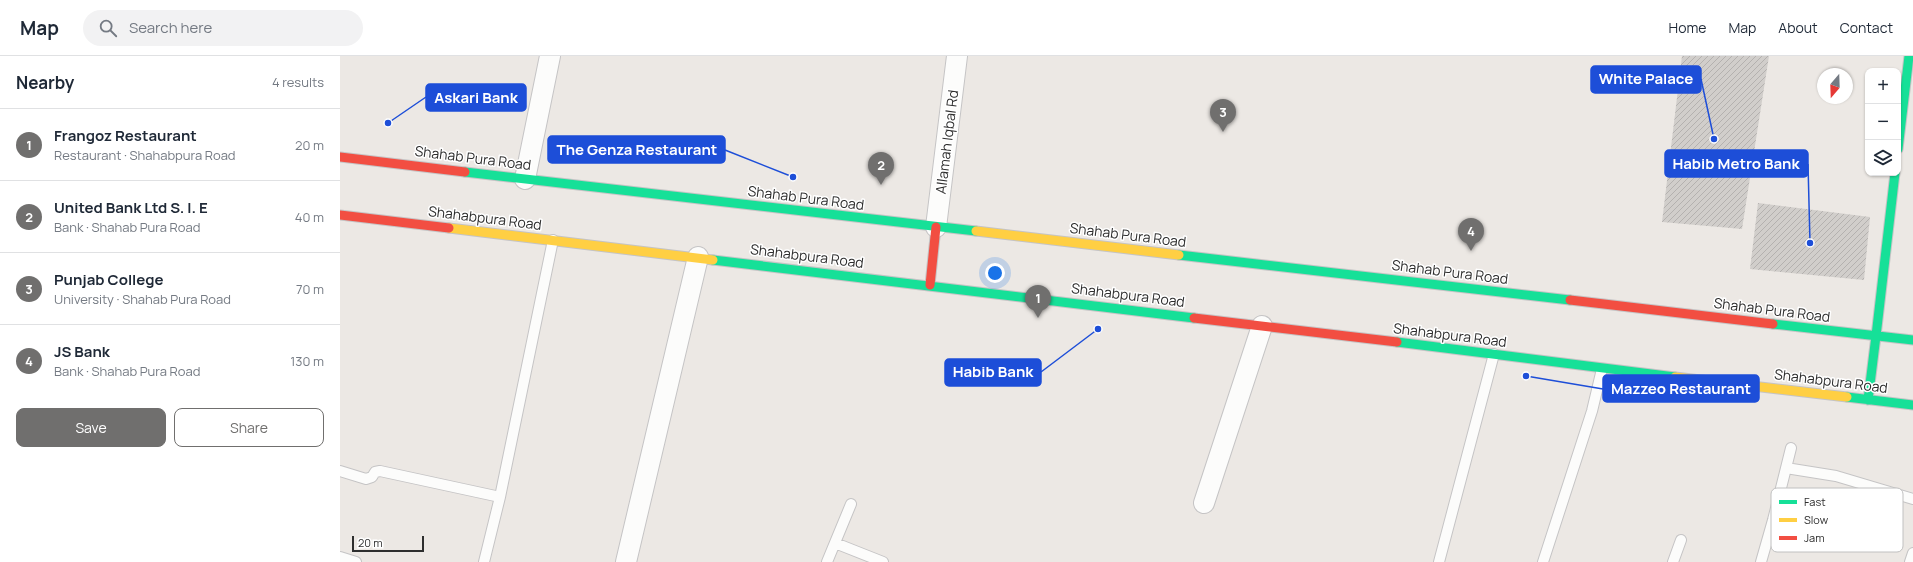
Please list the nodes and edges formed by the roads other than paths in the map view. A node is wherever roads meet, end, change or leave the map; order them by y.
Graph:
1 (550, 56) edge
2 (957, 56) edge
3 (1909, 56) edge
4 (1899, 140) edge
5 (340, 157) edge
6 (1895, 176) edge
7 (524, 179) junction
8 (340, 215) edge
9 (936, 227) junction
10 (554, 240) junction
11 (698, 257) junction
12 (930, 285) junction
13 (1262, 326) junction
14 (1876, 336) junction
15 (1913, 340) edge
16 (1494, 354) junction
17 (1602, 369) junction
18 (1868, 400) junction
19 (1913, 405) edge
20 (1791, 448) dead end
21 (1786, 468) junction
22 (340, 470) edge
23 (1781, 488) edge
24 (1876, 488) edge
25 (1903, 496) edge
26 (500, 497) junction
27 (1913, 499) edge
28 (1204, 503) dead end
29 (851, 504) dead end
30 (1771, 526) edge
31 (1681, 540) dead end
32 (835, 543) junction
33 (1913, 553) edge
34 (340, 557) edge
35 (356, 562) edge
36 (484, 562) edge
37 (626, 562) edge
38 (827, 562) edge
39 (883, 562) edge
40 (1440, 562) edge
41 (1543, 562) edge
42 (1673, 562) edge
43 (1760, 562) edge
44 (1910, 562) edge

1 - 7 street
2 - 9 street, Allamah Iqbal Rd
3 - 4 main road
5 - 7 main road, Shahab Pura Road
6 - 14 main road
7 - 9 main road, Shahab Pura Road
8 - 10 main road, Shahabpura Road
9 - 12 main road
9 - 14 main road, Shahab Pura Road
10 - 11 main road, Shahabpura Road
10 - 26 lane
11 - 12 main road, Shahabpura Road
11 - 37 street
12 - 13 main road, Shahabpura Road
13 - 16 main road, Shahabpura Road
13 - 28 street
14 - 15 main road, Shahab Pura Road
14 - 18 main road
16 - 17 main road, Shahabpura Road
16 - 40 lane
17 - 18 main road, Shahabpura Road
17 - 41 lane
18 - 19 main road, Shahabpura Road
20 - 21 lane
21 - 23 lane
21 - 24 lane
22 - 26 lane
25 - 27 lane
26 - 36 lane
29 - 32 lane
30 - 43 lane
31 - 42 lane
32 - 38 lane
32 - 39 lane
33 - 44 lane
34 - 35 lane

